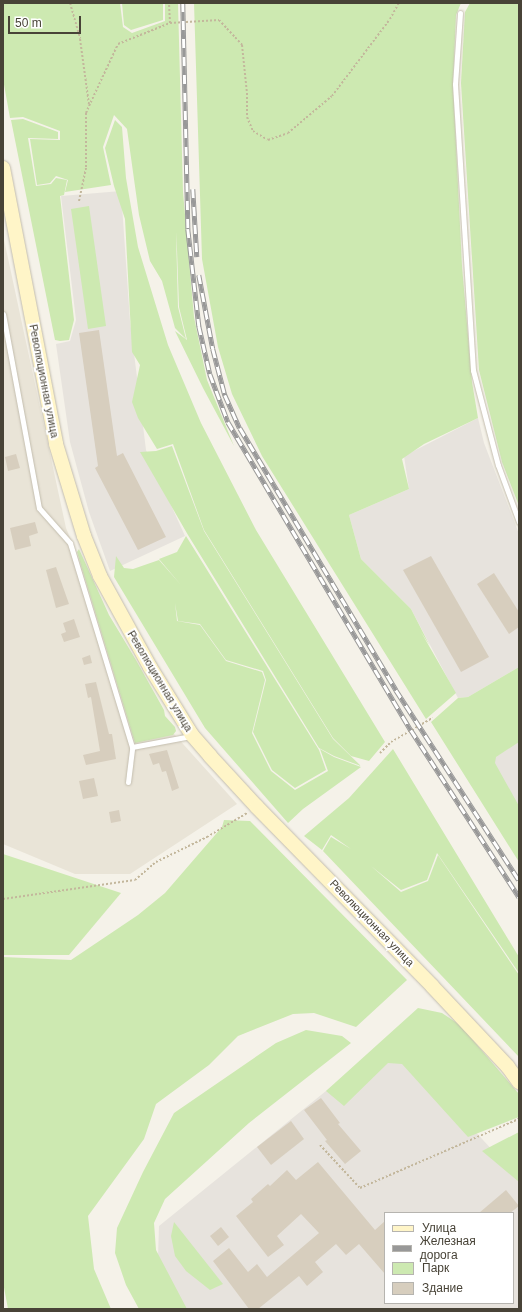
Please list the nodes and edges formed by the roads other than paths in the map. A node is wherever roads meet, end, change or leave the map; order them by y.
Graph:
1 (460, 13) dead end
2 (3, 168) edge
3 (6, 199) edge
4 (3, 314) edge
5 (519, 522) edge
6 (84, 536) junction
7 (70, 543) junction
8 (192, 735) junction
9 (132, 747) junction
10 (128, 782) dead end
11 (519, 1082) edge

1 - 5 lane
2 - 3 street, Революционная улица
3 - 6 street, Революционная улица
4 - 7 lane
6 - 7 lane
6 - 8 street, Революционная улица
7 - 9 lane
8 - 9 lane
8 - 11 street, Революционная улица
9 - 10 lane

